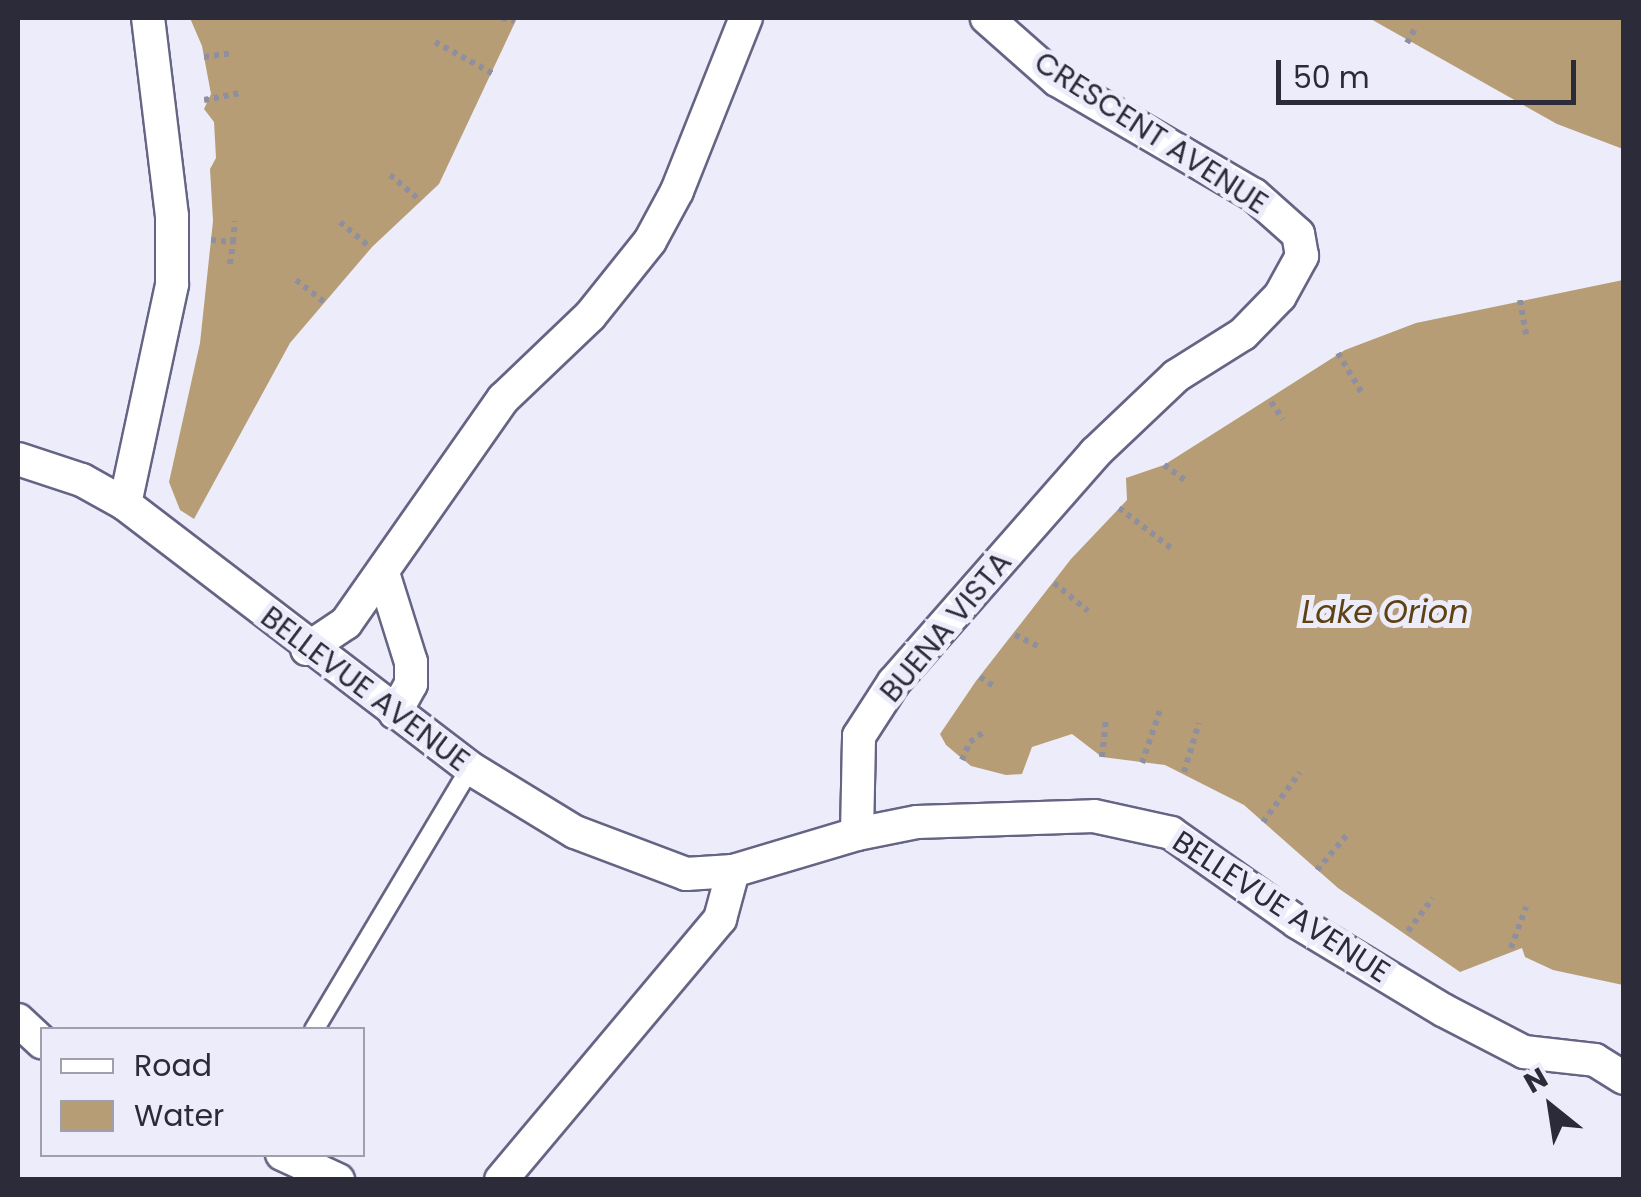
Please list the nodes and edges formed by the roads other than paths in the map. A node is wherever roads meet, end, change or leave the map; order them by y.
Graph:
1 (148, 18) edge
2 (746, 18) edge
3 (988, 18) edge
4 (1302, 256) joint
5 (18, 459) edge
6 (125, 504) junction
7 (384, 576) junction
8 (307, 648) junction
9 (395, 713) junction
10 (470, 768) junction
11 (857, 834) junction
12 (733, 870) junction
13 (18, 1020) edge
14 (316, 1027) edge
15 (40, 1040) edge
16 (1624, 1078) edge
17 (288, 1157) edge
18 (338, 1180) edge
19 (501, 1180) edge

1 - 6 street
2 - 7 street
3 - 4 street, CRESCENT AVENUE
4 - 11 street, BUENA VISTA
5 - 6 street, BELLEVUE AVENUE
6 - 8 street, BELLEVUE AVENUE
7 - 8 street
7 - 9 street
8 - 9 street, BELLEVUE AVENUE
9 - 10 street, BELLEVUE AVENUE
10 - 12 street, BELLEVUE AVENUE
10 - 14 lane
11 - 12 street
11 - 16 street, BELLEVUE AVENUE
12 - 19 street
13 - 15 street
17 - 18 street

